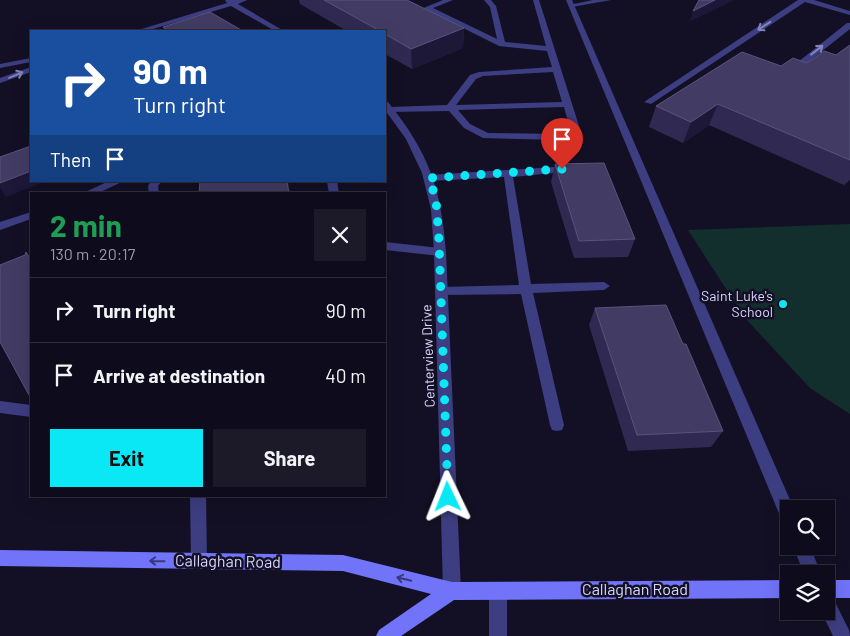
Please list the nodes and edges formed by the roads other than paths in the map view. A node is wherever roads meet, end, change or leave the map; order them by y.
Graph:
1 (244, 0) edge
2 (450, 0) edge
3 (487, 0) edge
4 (536, 0) edge
5 (608, 0) edge
6 (803, 0) edge
7 (807, 0) edge
8 (229, 2) edge
9 (570, 3) edge
10 (428, 8) junction
11 (417, 12) edge
12 (850, 13) edge
13 (850, 25) edge
14 (142, 30) edge
15 (278, 30) edge
16 (502, 44) junction
17 (550, 49) junction
18 (30, 60) edge
19 (0, 66) edge
20 (30, 69) edge
21 (556, 69) junction
22 (782, 69) edge
23 (0, 82) edge
24 (648, 102) dead end
25 (567, 104) junction
26 (450, 106) junction
27 (388, 107) edge
28 (580, 168) edge
29 (508, 174) junction
30 (429, 178) junction
31 (116, 182) edge
32 (91, 192) edge
33 (30, 214) edge
34 (0, 226) edge
35 (386, 246) edge
36 (440, 252) junction
37 (604, 286) dead end
38 (526, 290) junction
39 (441, 291) junction
40 (0, 407) edge
41 (30, 411) edge
42 (557, 425) dead end
43 (198, 497) edge
44 (782, 500) edge
45 (0, 558) edge
46 (199, 561) junction
47 (780, 589) edge
48 (835, 589) edge
49 (850, 589) edge
50 (452, 591) junction
51 (498, 591) junction
52 (835, 620) edge
53 (385, 636) edge
54 (498, 636) edge
55 (843, 636) edge

1 - 8 street
2 - 10 street
3 - 16 street
4 - 17 street
5 - 9 street
6 -> 24 street
7 - 12 street
8 - 14 street
8 - 15 street
9 - 44 street
10 - 11 street
10 - 16 street
22 -> 13 street
16 - 17 street
17 - 21 street
18 - 19 street
23 -> 20 street
21 - 25 street
21 - 26 street
25 - 26 street
25 - 26 street
26 - 27 street
27 - 30 street, Centerview Drive
28 - 29 street
29 - 30 street
29 - 38 street
30 - 36 street, Centerview Drive
31 - 32 street
33 - 34 street
35 - 36 street
36 - 39 street, Centerview Drive
37 - 38 street
38 - 39 street
38 - 42 street
39 - 50 street, Centerview Drive
40 - 41 street
43 - 46 street
46 -> 45 main road, Callaghan Road
50 -> 46 main road, Callaghan Road
47 - 51 main road, Callaghan Road
48 - 49 main road
50 - 51 main road, Callaghan Road
50 - 53 main road
51 - 54 street
52 - 55 street

